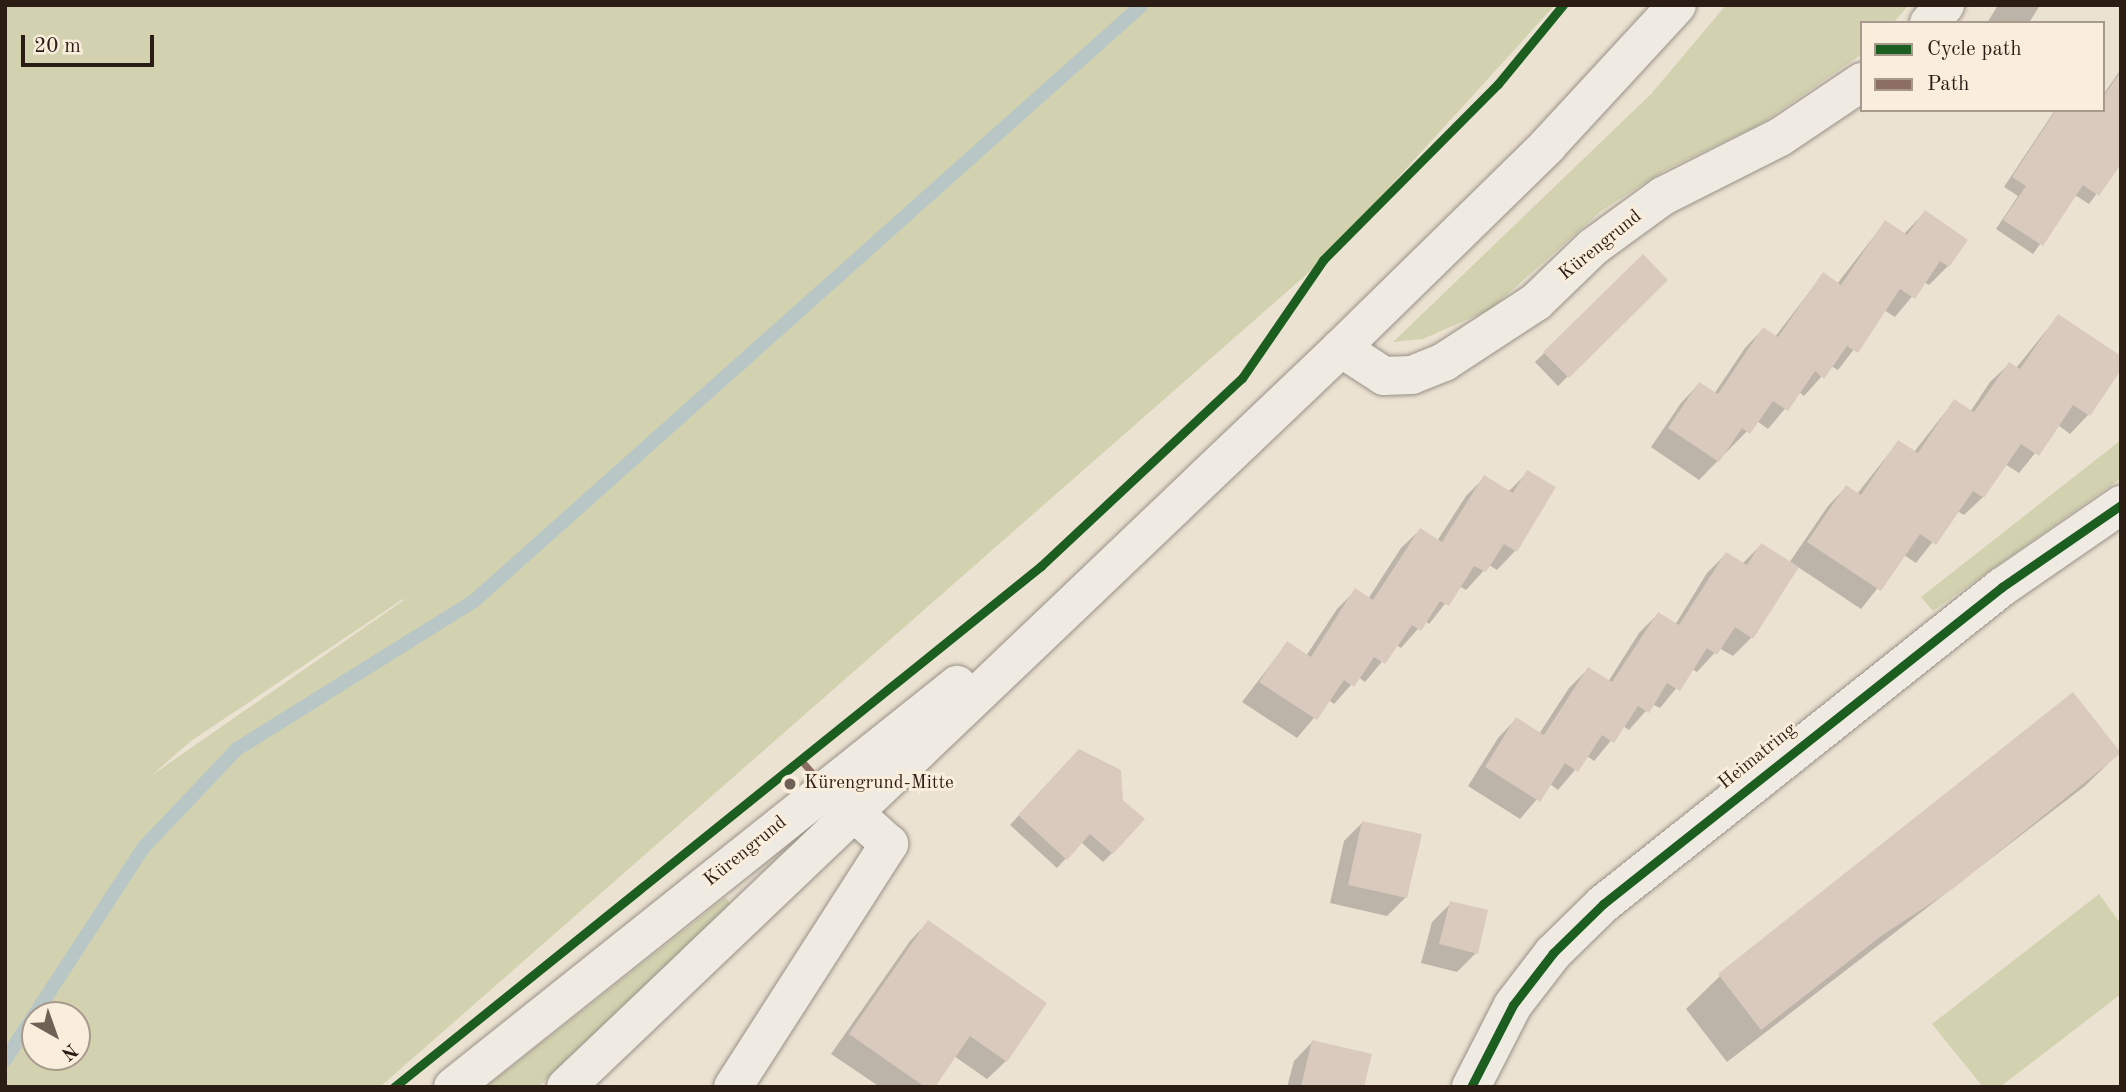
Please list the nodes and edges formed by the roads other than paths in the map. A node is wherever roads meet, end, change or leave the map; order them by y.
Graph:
1 (1677, 5) edge
2 (1945, 5) edge
3 (1931, 21) edge
4 (1860, 83) edge
5 (1341, 348) junction
6 (2121, 505) edge
7 (1107, 567) junction
8 (826, 788) junction
9 (856, 814) junction
10 (453, 1087) edge
11 (566, 1087) edge
12 (733, 1087) edge
13 (1471, 1087) edge

1 - 5 main road, Kürengrund
2 - 3 main road
4 - 5 main road, Kürengrund
5 - 7 main road, Kürengrund
6 - 13 main road, Heimatring
7 - 8 main road, Kürengrund
7 - 9 main road, Kürengrund
8 - 9 main road
8 - 10 main road, Kürengrund
9 - 11 main road, Kürengrund
9 - 12 main road

